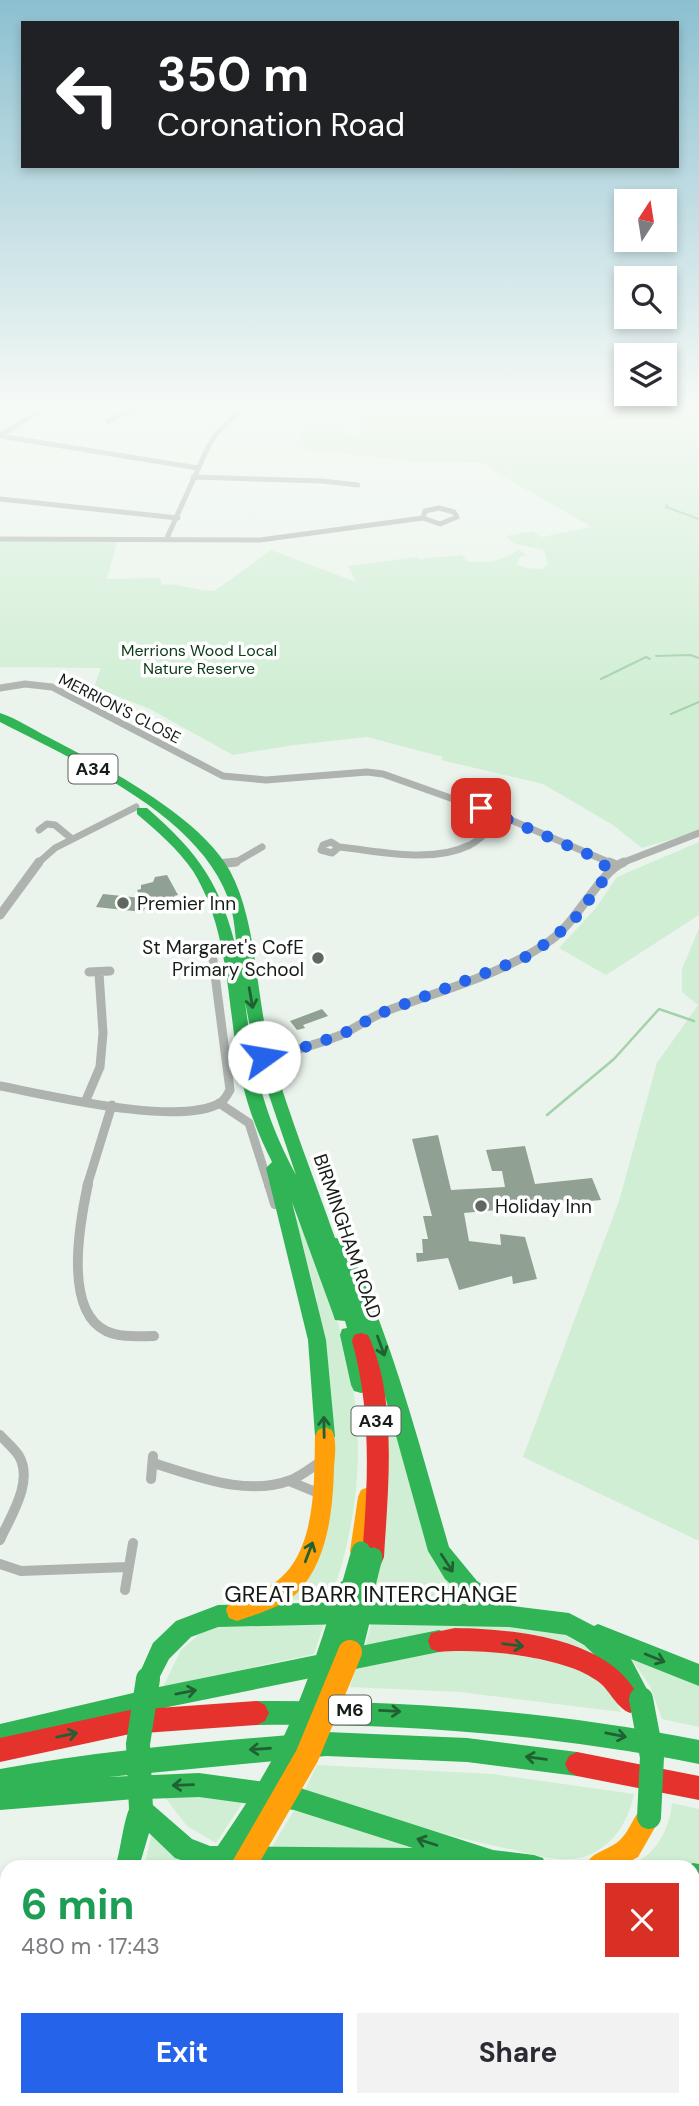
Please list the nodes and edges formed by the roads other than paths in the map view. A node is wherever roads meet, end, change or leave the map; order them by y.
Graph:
1 (49, 504) edge
2 (183, 504) edge
3 (178, 518) junction
4 (423, 518) junction
5 (0, 539) edge
6 (166, 540) junction
7 (0, 688) edge
8 (0, 717) edge
9 (0, 728) edge
10 (136, 807) junction
11 (504, 817) junction
12 (39, 830) dead end
13 (699, 833) edge
14 (72, 839) junction
15 (262, 847) dead end
16 (339, 847) dead end
17 (220, 868) junction
18 (613, 868) junction
19 (216, 902) junction
20 (0, 915) edge
21 (228, 940) junction
22 (110, 971) dead end
23 (89, 972) dead end
24 (99, 973) junction
25 (264, 1057) junction
26 (0, 1086) edge
27 (86, 1100) junction
28 (219, 1103) junction
29 (112, 1105) junction
30 (270, 1141) junction
31 (302, 1196) junction
32 (285, 1220) junction
33 (154, 1336) dead end
34 (0, 1436) edge
35 (324, 1460) junction
36 (151, 1479) dead end
37 (289, 1480) junction
38 (323, 1495) junction
39 (0, 1540) edge
40 (133, 1544) dead end
41 (367, 1554) junction
42 (0, 1564) edge
43 (127, 1567) junction
44 (125, 1590) dead end
45 (218, 1616) junction
46 (509, 1616) junction
47 (569, 1624) junction
48 (699, 1675) edge
49 (636, 1701) junction
50 (0, 1736) edge
51 (0, 1750) edge
52 (699, 1752) edge
53 (0, 1781) edge
54 (699, 1788) edge
55 (0, 1798) edge
56 (141, 1809) junction
57 (130, 1860) edge
58 (223, 1860) edge
59 (248, 1860) edge
60 (295, 1860) edge
61 (487, 1860) edge
62 (612, 1860) edge

1 - 3 street
2 - 3 street
3 - 6 street
4 - 4 street
4 - 6 street
5 - 6 street
7 - 11 street, MERRION'S CLOSE
8 - 17 highway, BIRMINGHAM ROAD / A34
9 - 10 highway, BIRMINGHAM ROAD / A34
10 - 14 street
10 - 19 highway, BIRMINGHAM ROAD / A34
11 - 16 street
11 - 18 street
12 - 14 street
13 - 18 street
14 - 20 street
15 - 17 street
17 - 19 highway
17 -> 25 highway, BIRMINGHAM ROAD / A34
18 - 25 street
19 - 21 highway, BIRMINGHAM ROAD / A34
21 - 28 street
21 - 30 highway, BIRMINGHAM ROAD / A34
22 - 24 street
23 - 24 street
24 - 27 street
25 - 31 highway, BIRMINGHAM ROAD / A34
26 - 27 street
27 - 29 street
28 - 29 street
28 - 32 street
29 - 33 street
30 - 31 highway, BIRMINGHAM ROAD / A34
30 - 32 highway
31 - 32 highway
31 - 41 highway, BIRMINGHAM ROAD / A34
31 -> 46 highway
35 -> 32 highway
34 - 39 street
35 - 37 street
35 - 38 highway
36 - 37 street
37 - 38 street
45 -> 38 highway
40 - 43 street
41 - 58 highway, BIRMINGHAM ROAD / A34, bridge
41 - 59 highway, BIRMINGHAM ROAD / A34, bridge
42 - 43 street
43 - 44 street
45 - 46 highway, GREAT BARR INTERCHANGE
45 - 56 highway, GREAT BARR INTERCHANGE, bridge
46 - 47 highway, GREAT BARR INTERCHANGE
47 -> 48 highway
47 - 49 highway, GREAT BARR INTERCHANGE
50 -> 49 highway
49 - 62 highway, GREAT BARR INTERCHANGE, bridge
51 -> 52 highway, M6
54 -> 53 highway, M6
61 -> 55 highway
56 - 57 highway, GREAT BARR INTERCHANGE
56 - 60 highway

